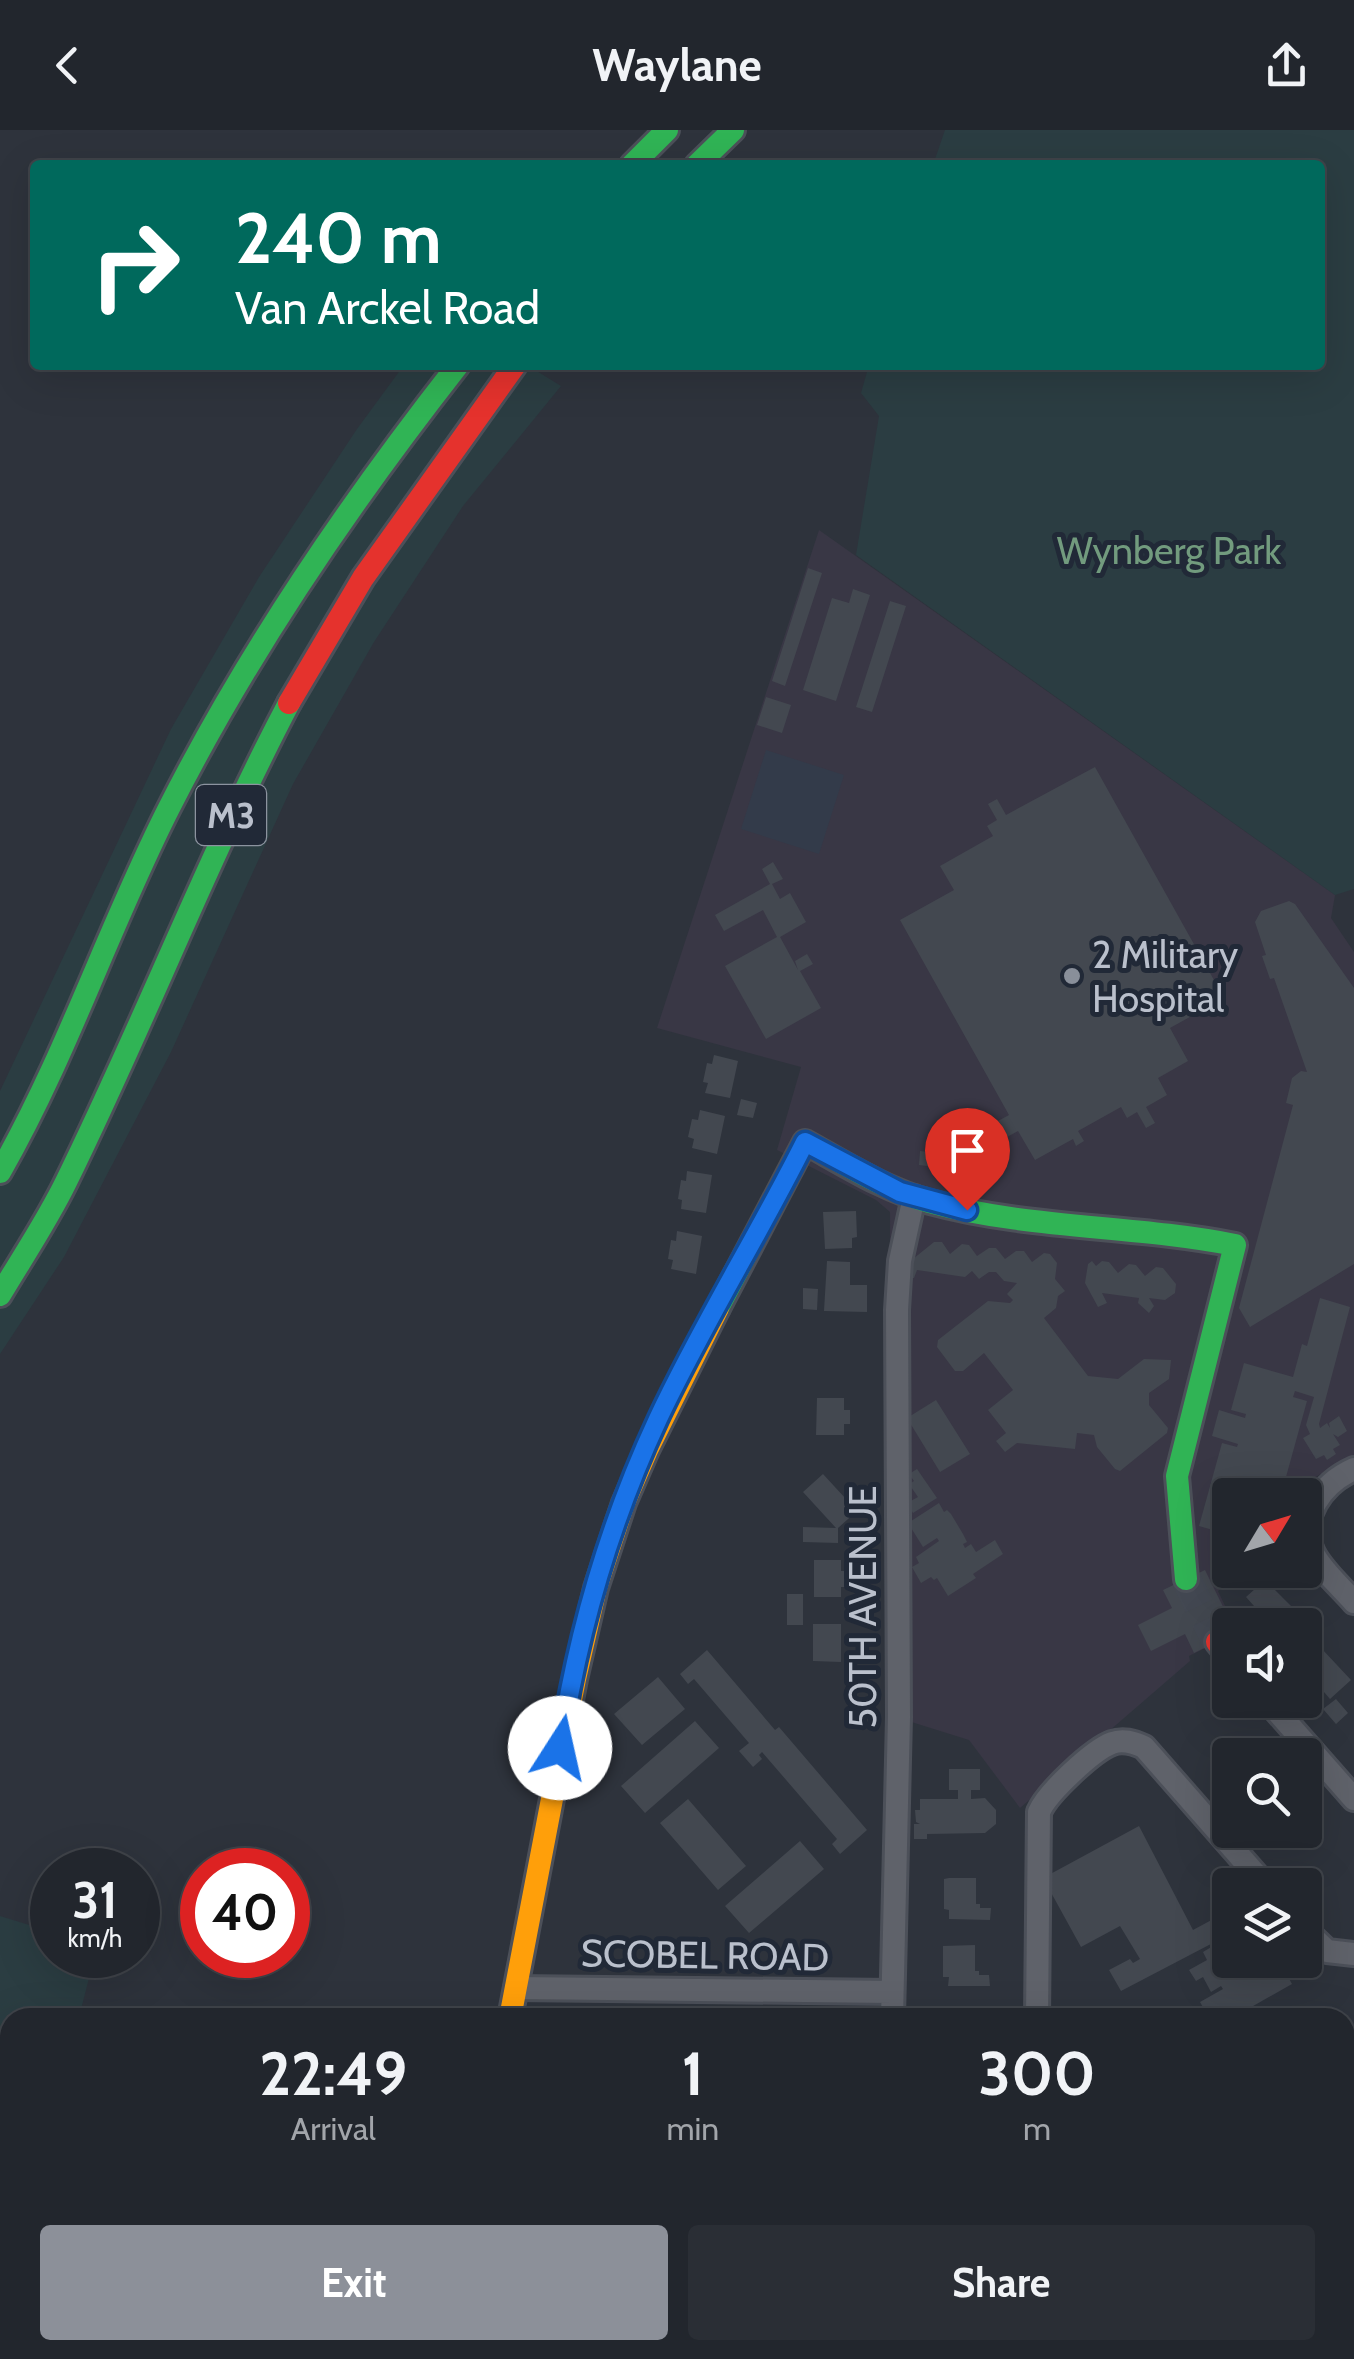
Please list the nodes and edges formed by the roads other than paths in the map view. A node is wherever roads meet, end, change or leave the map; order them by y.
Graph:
1 (667, 130) edge
2 (732, 130) edge
3 (637, 160) edge
4 (702, 160) edge
5 (454, 370) edge
6 (512, 370) edge
7 (0, 1172) edge
8 (914, 1197) junction
9 (0, 1295) edge
10 (1354, 1469) edge
11 (1186, 1579) tunnel mouth
12 (1354, 1602) edge
13 (1282, 1718) edge
14 (1354, 1799) edge
15 (1251, 1868) edge
16 (1322, 1947) edge
17 (1354, 1954) edge
18 (516, 1988) junction
19 (892, 1992) junction
20 (512, 2008) edge
21 (892, 2008) edge
22 (1037, 2008) edge

1 - 3 main road
2 - 4 main road
5 - 7 main road, M3
6 - 9 main road, M3
8 - 11 main road
8 - 18 main road
8 - 19 street, 50TH AVENUE
10 - 12 street
13 - 14 street
15 - 22 street
16 - 17 street
18 - 19 street, SCOBEL ROAD
18 - 20 main road
19 - 21 street, 50TH AVENUE

